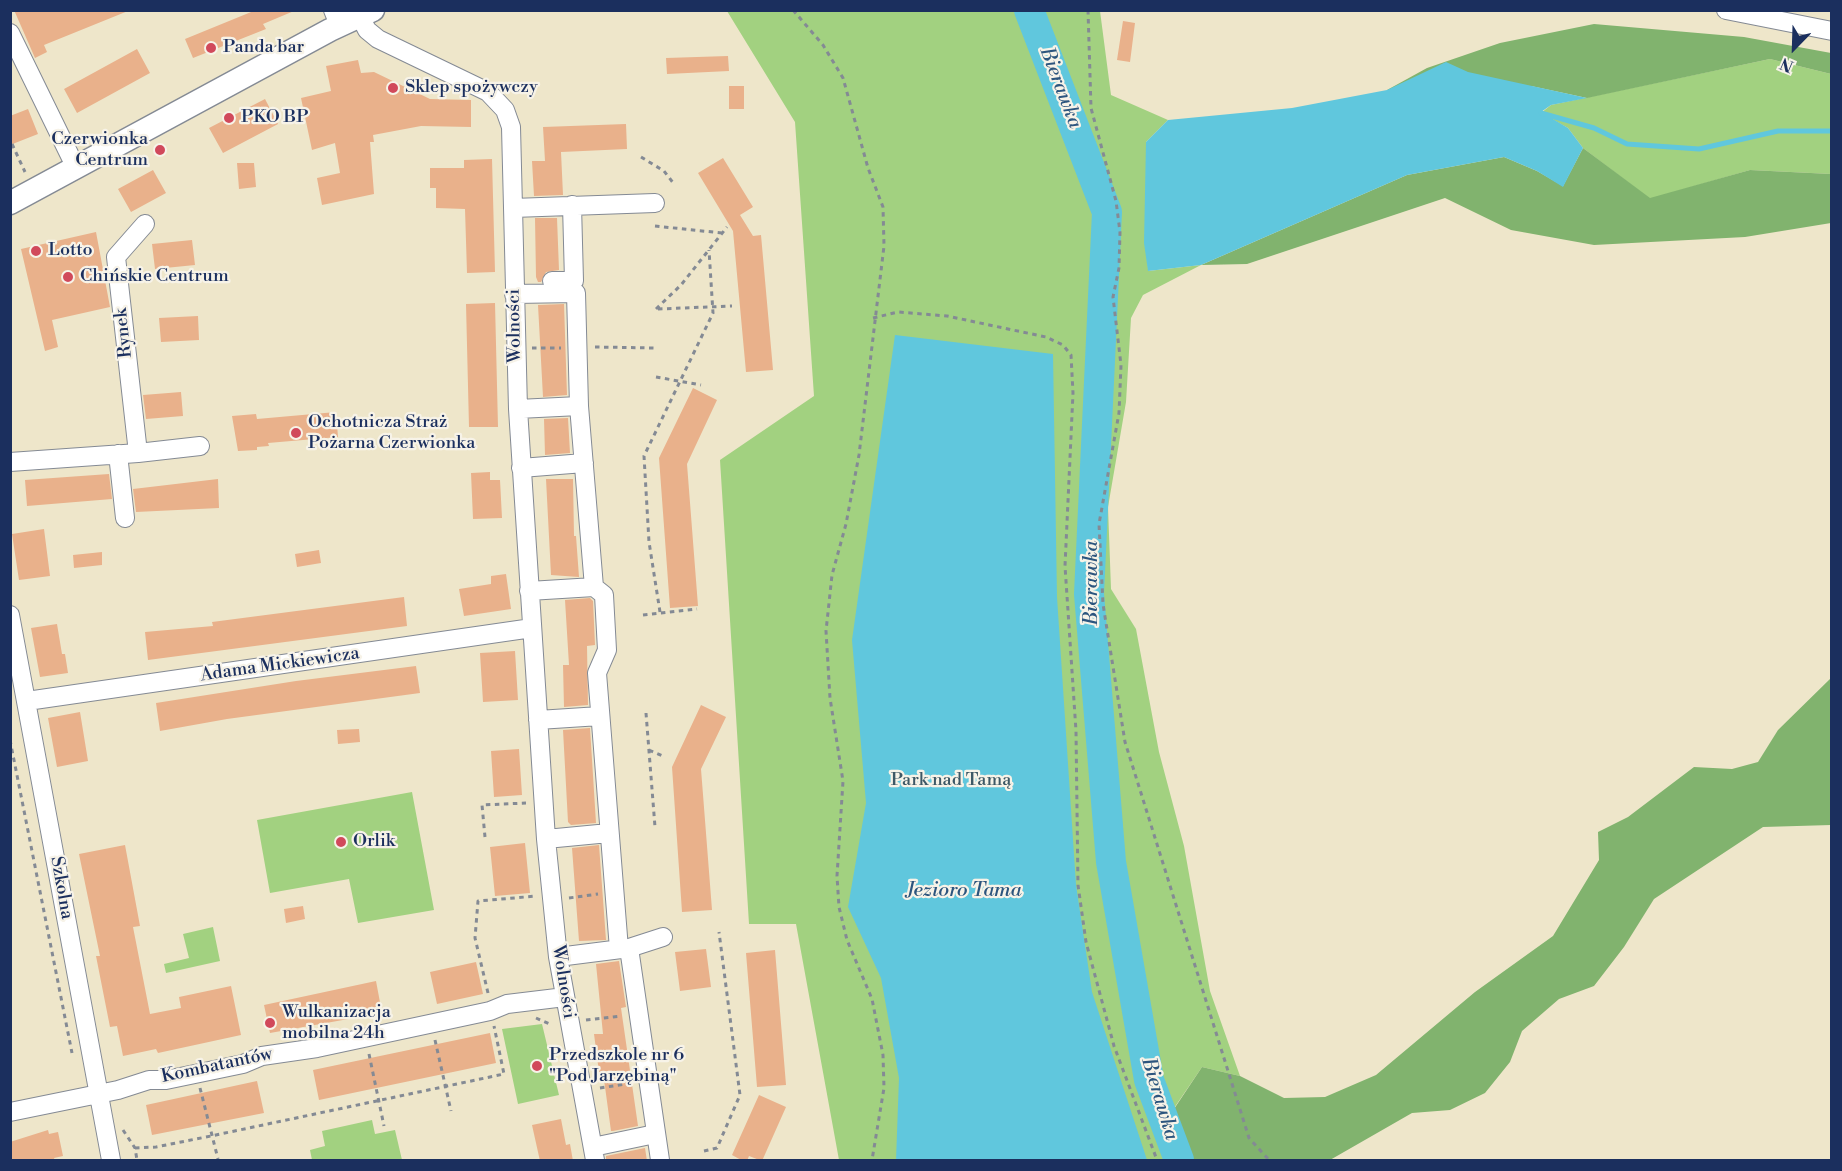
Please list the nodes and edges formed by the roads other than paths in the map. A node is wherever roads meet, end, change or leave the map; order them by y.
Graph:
1 (1725, 10) edge
2 (367, 13) edge
3 (336, 18) edge
4 (1832, 31) edge
5 (13, 44) edge
6 (75, 168) junction
7 (10, 203) edge
8 (655, 203) dead end
9 (572, 205) junction
10 (513, 208) junction
11 (145, 224) dead end
12 (514, 288) junction
13 (579, 406) junction
14 (518, 409) junction
15 (201, 446) dead end
16 (138, 453) junction
17 (118, 454) junction
18 (10, 462) edge
19 (584, 463) junction
20 (521, 468) junction
21 (125, 518) dead end
22 (594, 587) junction
23 (529, 591) junction
24 (10, 615) edge
25 (532, 628) junction
26 (27, 701) junction
27 (600, 716) junction
28 (538, 720) junction
29 (609, 833) junction
30 (546, 839) junction
31 (663, 937) dead end
32 (624, 949) junction
33 (558, 957) junction
34 (565, 996) junction
35 (99, 1094) junction
36 (10, 1112) edge
37 (655, 1134) junction
38 (594, 1154) edge
39 (111, 1161) edge
40 (660, 1161) edge

1 - 4 street
2 - 3 main road
2 - 10 street, Wolności
3 - 6 main road
5 - 6 street
6 - 7 main road
8 - 9 street
9 - 10 street
9 - 12 street
10 - 12 street, Wolności
11 - 16 street, Rynek
12 - 13 street
12 - 14 street, Wolności
13 - 14 street
13 - 19 street
14 - 20 street, Wolności
15 - 16 street
16 - 17 street
17 - 18 street
17 - 21 street
19 - 20 street
19 - 22 street
20 - 23 street, Wolności
22 - 23 street
22 - 27 street
23 - 25 street, Wolności
24 - 26 street, Szkolna
25 - 26 street, Adama Mickiewicza
25 - 28 street, Wolności
26 - 35 street, Szkolna
27 - 28 street
27 - 29 street
28 - 30 street, Wolności
29 - 30 street
29 - 32 street
30 - 33 street, Wolności
31 - 32 street
32 - 33 street
32 - 37 street
33 - 34 street, Wolności
34 - 35 street, Kombatantów
34 - 38 street, Wolności
35 - 36 street, Kombatantów
35 - 39 street, Szkolna
37 - 38 street
37 - 40 street

